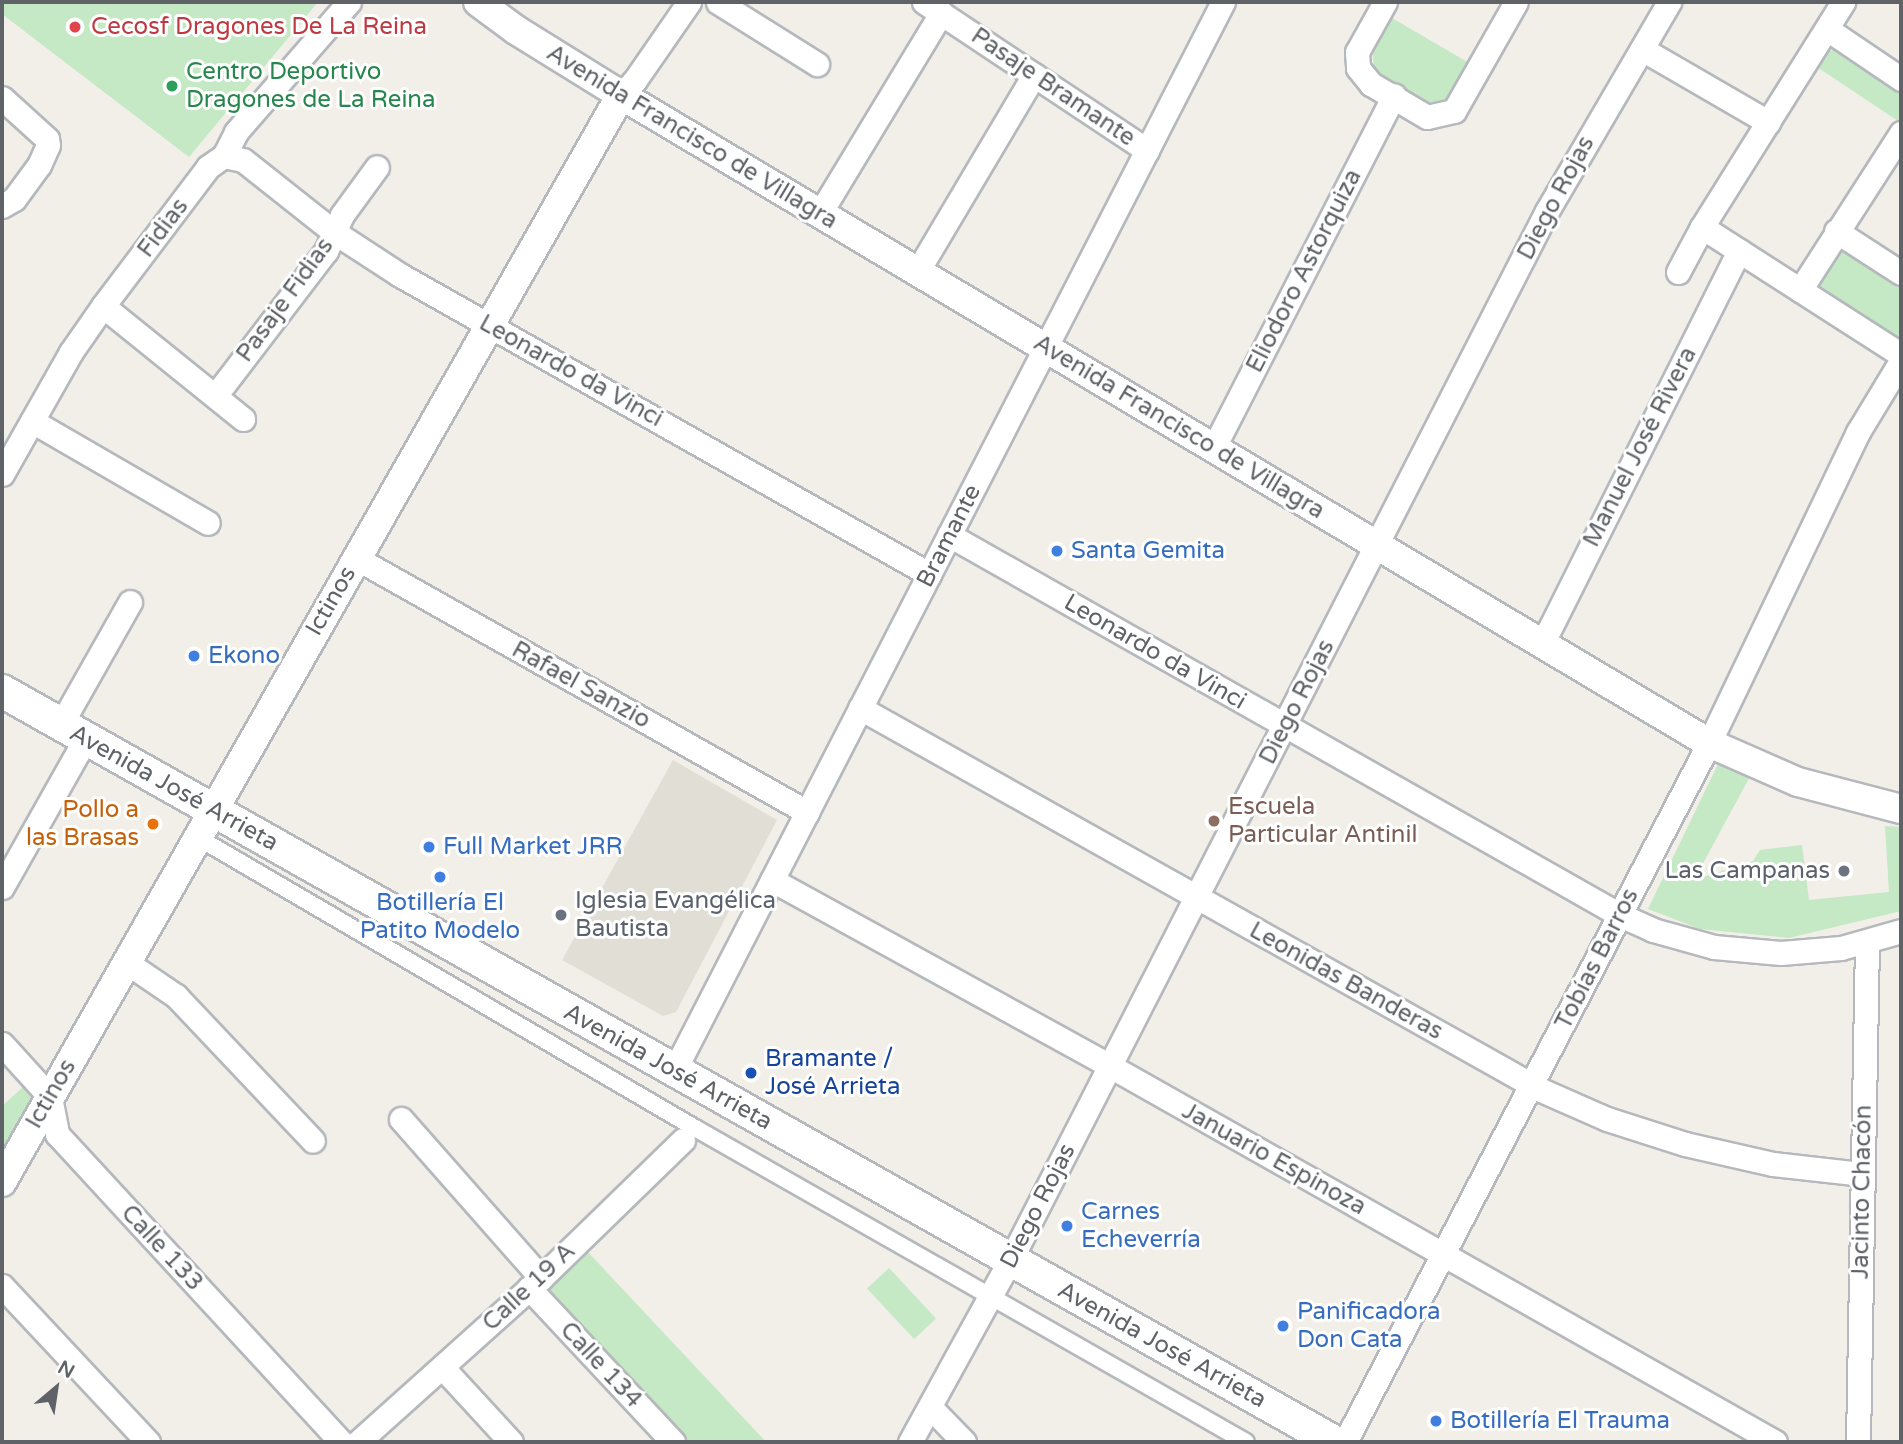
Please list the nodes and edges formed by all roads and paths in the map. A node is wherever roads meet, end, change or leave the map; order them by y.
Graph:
1 (349, 2) edge
2 (478, 2) edge
3 (689, 2) edge
4 (718, 2) edge
5 (1223, 2) edge
6 (1385, 2) edge
7 (1516, 2) edge
8 (1669, 2) edge
9 (1843, 2) edge
10 (932, 7) edge
11 (1827, 29) junction
12 (1642, 48) junction
13 (817, 64) dead end
14 (1034, 75) junction
15 (1901, 79) edge
16 (621, 95) junction
17 (1394, 95) junction
18 (2, 98) edge
19 (1768, 122) junction
20 (1901, 133) edge
21 (1147, 150) junction
22 (224, 156) junction
23 (377, 167) dead end
24 (2, 206) edge
25 (820, 214) junction
26 (1702, 227) junction
27 (334, 232) junction
28 (1836, 232) junction
29 (1739, 251) junction
30 (917, 272) junction
31 (1678, 272) dead end
32 (1901, 273) edge
33 (1800, 290) junction
34 (103, 306) junction
35 (488, 324) junction
36 (1046, 348) junction
37 (1901, 355) edge
38 (1901, 361) edge
39 (215, 396) junction
40 (243, 419) dead end
41 (32, 421) junction
42 (1214, 447) junction
43 (2, 474) edge
44 (208, 523) dead end
45 (949, 535) junction
46 (1378, 546) junction
47 (356, 558) junction
48 (929, 574) junction
49 (130, 602) dead end
50 (1542, 643) junction
51 (2, 691) edge
52 (860, 708) junction
53 (1285, 727) junction
54 (73, 731) junction
55 (1709, 743) junction
56 (1901, 809) edge
57 (807, 812) junction
58 (205, 823) junction
59 (772, 880) junction
60 (2, 887) edge
61 (1197, 897) junction
62 (1620, 915) junction
63 (1901, 932) edge
64 (1867, 942) junction
65 (126, 962) junction
66 (2, 1044) edge
67 (1110, 1066) junction
68 (674, 1071) junction
69 (1531, 1085) junction
70 (50, 1097) junction
71 (401, 1119) dead end
72 (689, 1134) junction
73 (313, 1141) dead end
74 (1862, 1174) junction
75 (2, 1182) edge
76 (1443, 1255) junction
77 (1010, 1260) junction
78 (535, 1283) junction
79 (2, 1286) edge
80 (992, 1295) junction
81 (442, 1367) junction
82 (930, 1407) junction
83 (330, 1438) edge
84 (148, 1442) edge
85 (358, 1442) edge
86 (511, 1442) edge
87 (673, 1442) edge
88 (909, 1442) edge
89 (964, 1442) edge
90 (1246, 1442) edge
91 (1334, 1442) edge
92 (1345, 1442) edge
93 (1774, 1442) edge
94 (1858, 1442) edge

1 - 22 street, Fidias
2 - 16 street, Avenida Francisco de Villagra
3 - 16 street
4 - 13 street
5 - 21 street, Bramante
6 - 17 street
7 - 17 street
8 - 12 street, Diego Rojas
9 - 11 street
10 - 14 street, Pasaje Bramante
10 - 25 street
11 - 15 street
11 - 19 street
12 - 19 street
12 - 46 street, Diego Rojas
14 - 21 street, Pasaje Bramante
14 - 30 street
16 - 25 street, Avenida Francisco de Villagra
16 - 35 street, Ictinos
17 - 42 street, Eliodoro Astorquiza
18 - 24 street
19 - 26 street
20 - 28 street
21 - 36 street, Bramante
22 - 27 street, Leonardo da Vinci
22 - 34 street, Fidias
23 - 27 street, Pasaje Fidias
25 - 30 street, Avenida Francisco de Villagra
26 - 29 street
26 - 31 street
27 - 35 street, Leonardo da Vinci
27 - 39 street, Pasaje Fidias
28 - 32 street
28 - 33 street
29 - 33 street
29 - 50 street, Manuel José Rivera
30 - 36 street, Avenida Francisco de Villagra
33 - 37 street
34 - 39 street
34 - 41 street, Fidias
35 - 47 street, Ictinos
35 - 48 street, Leonardo da Vinci
36 - 42 street, Avenida Francisco de Villagra
36 - 45 street, Bramante
38 - 55 street, Tobías Barros
39 - 40 street
41 - 43 street, Fidias
41 - 44 street
42 - 46 street, Avenida Francisco de Villagra
45 - 48 street, Bramante
45 - 53 street, Leonardo da Vinci
46 - 50 street, Avenida Francisco de Villagra
46 - 53 street, Diego Rojas
47 - 57 street, Rafael Sanzio
47 - 58 street, Ictinos
48 - 52 street, Bramante
49 - 54 street
50 - 55 street, Avenida Francisco de Villagra
51 - 54 main road, Avenida José Arrieta
52 - 57 street, Bramante
52 - 61 street, Leonidas Banderas
53 - 61 street, Diego Rojas
53 - 62 street, Leonardo da Vinci
54 - 58 main road, Avenida José Arrieta
54 - 60 street
55 - 56 street, Avenida Francisco de Villagra
55 - 62 street, Tobías Barros
57 - 59 street, Bramante
58 - 65 street, Ictinos
58 - 68 main road, Avenida José Arrieta
58 - 72 street
59 - 67 street, Januario Espinoza
59 - 68 street, Bramante
61 - 67 street, Diego Rojas
61 - 69 street, Leonidas Banderas
62 - 64 street, Leonardo da Vinci
62 - 69 street, Tobías Barros
63 - 64 street, Leonardo da Vinci
64 - 74 street, Jacinto Chacón
65 - 70 street, Ictinos
65 - 73 street
66 - 70 street
67 - 76 street, Januario Espinoza
67 - 77 street, Diego Rojas
68 - 77 main road, Avenida José Arrieta
69 - 74 street, Leonidas Banderas
69 - 76 street, Tobías Barros
70 - 75 street, Ictinos
70 - 83 street, Calle 133
71 - 78 street, Calle 134
72 - 78 street, Calle 19 A
72 - 80 street
74 - 94 street, Jacinto Chacón
76 - 92 street, Tobías Barros
76 - 93 street, Januario Espinoza
77 - 80 street, Diego Rojas
77 - 91 main road, Avenida José Arrieta
78 - 81 street, Calle 19 A
78 - 87 street, Calle 134
79 - 84 street
80 - 82 street, Diego Rojas
80 - 90 street
81 - 85 street, Calle 19 A
81 - 86 street
82 - 88 street, Diego Rojas
82 - 89 street

